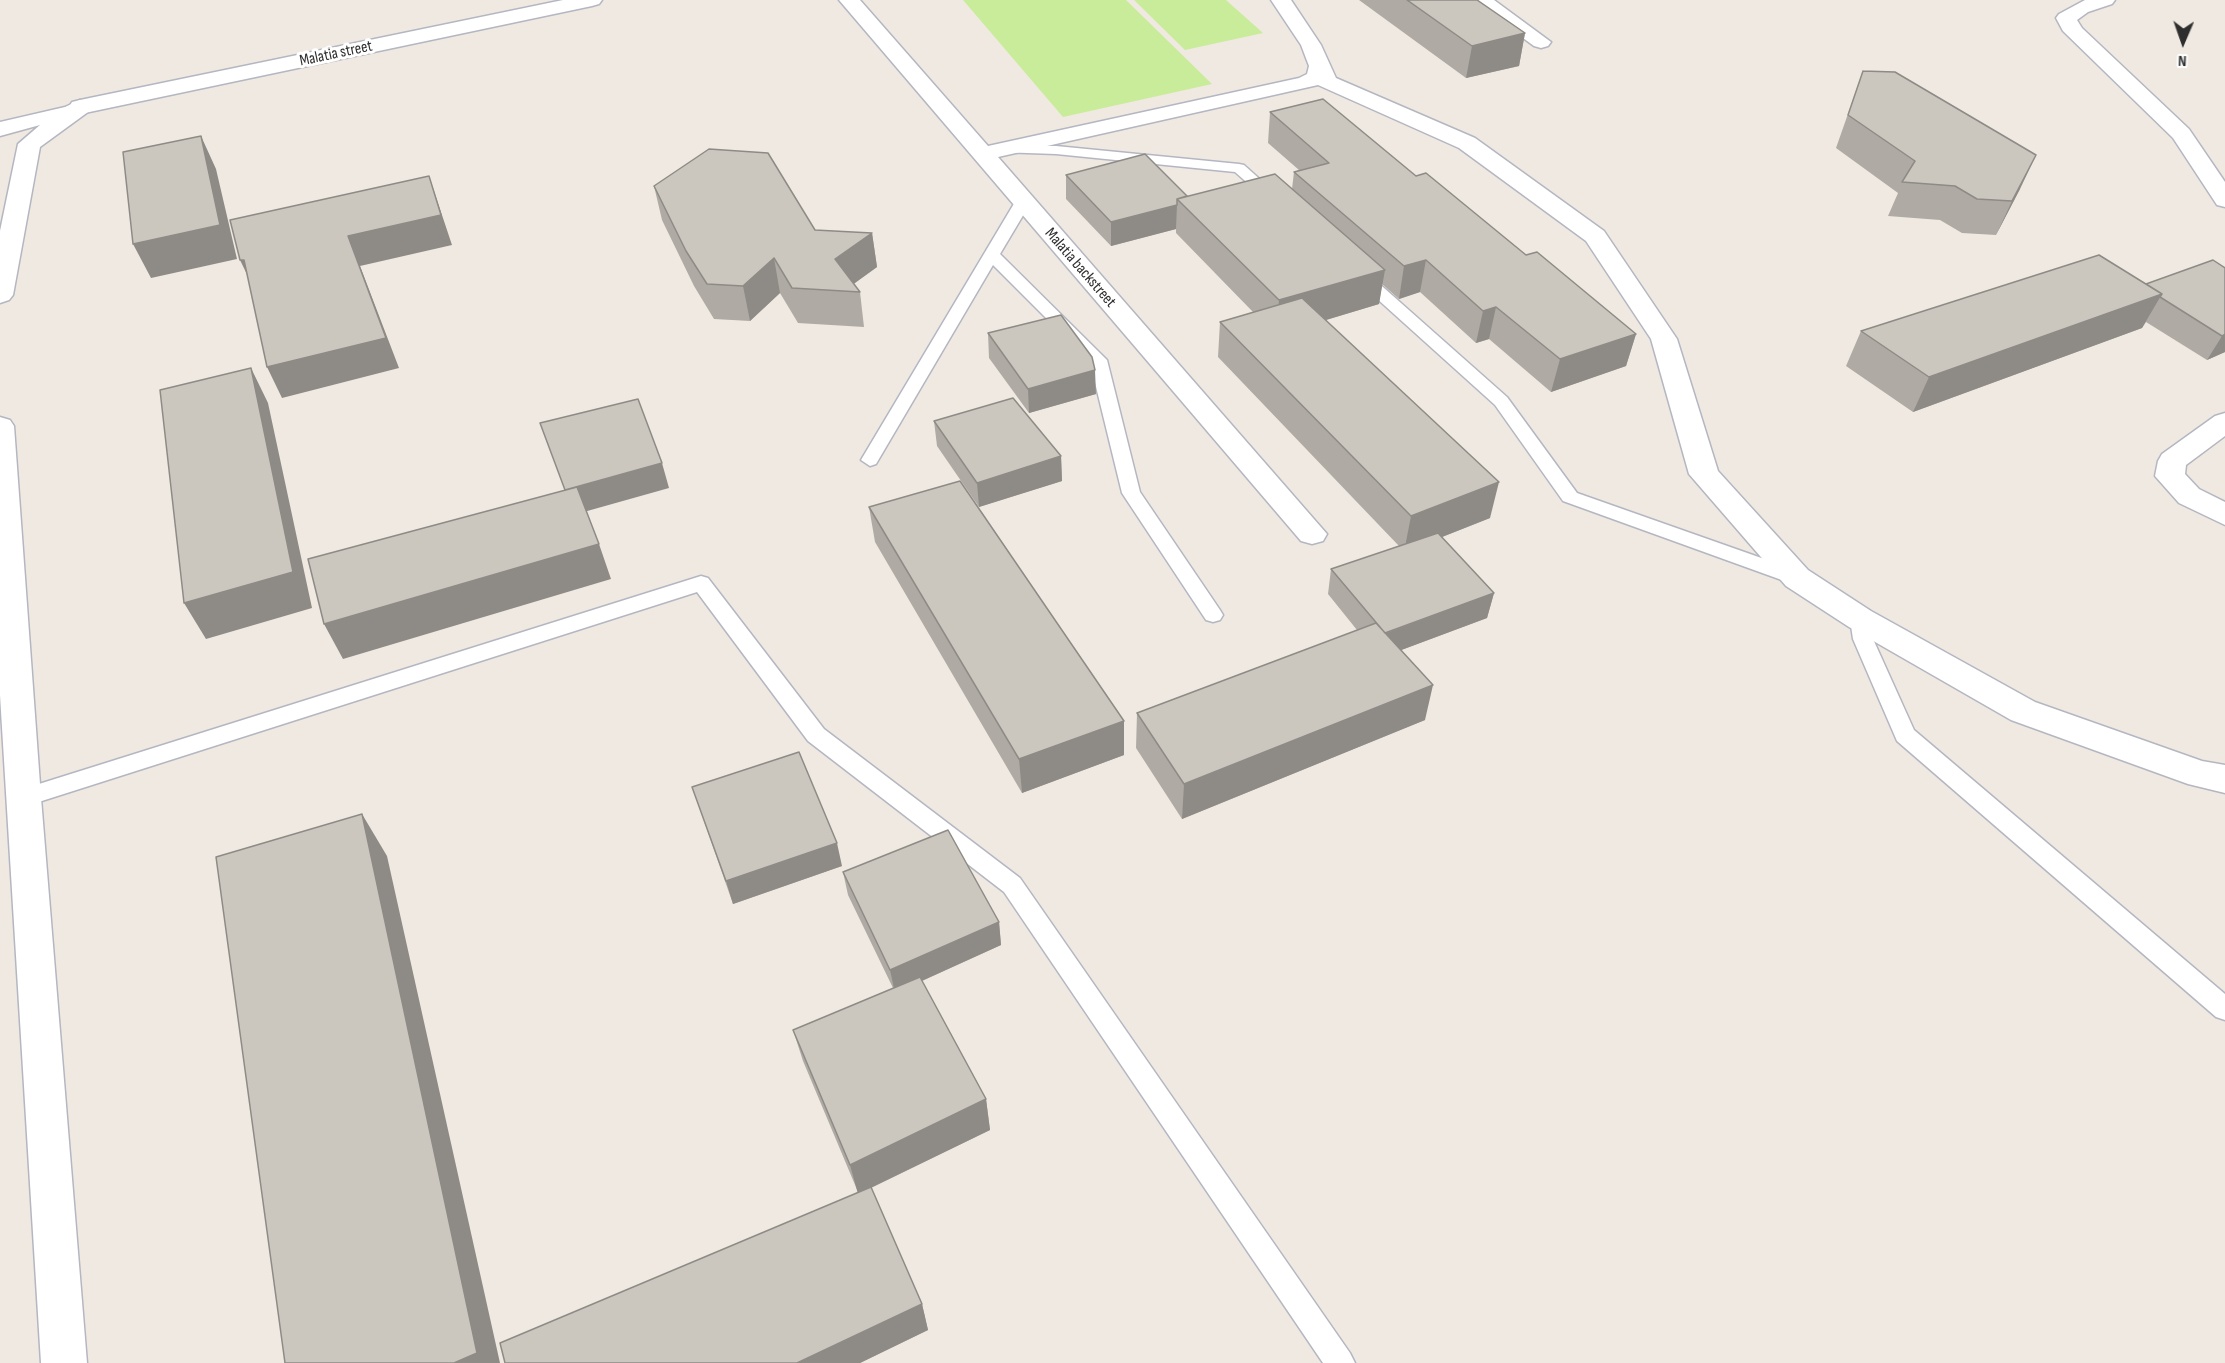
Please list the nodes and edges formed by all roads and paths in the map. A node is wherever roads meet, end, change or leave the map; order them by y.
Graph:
1 (592, 0) edge
2 (849, 0) edge
3 (1281, 0) edge
4 (1481, 0) edge
5 (2105, 0) edge
6 (1541, 42) dead end
7 (1320, 66) junction
8 (81, 108) junction
9 (0, 129) edge
10 (992, 152) junction
11 (2225, 200) edge
12 (1023, 202) junction
13 (1283, 207) edge
14 (992, 255) junction
15 (1344, 261) edge
16 (0, 295) edge
17 (2225, 422) edge
18 (0, 426) edge
19 (870, 460) dead end
20 (2225, 515) edge
21 (1312, 534) dead end
22 (1797, 578) junction
23 (1214, 615) dead end
24 (1860, 619) junction
25 (2225, 779) edge
26 (23, 798) junction
27 (2225, 1009) edge
28 (64, 1363) edge
29 (1340, 1363) edge

1 - 8 street, Malatia street
2 - 10 street, Malatia backstreet
3 - 7 street
4 - 6 street
5 - 11 street
7 - 10 street
7 - 22 street
8 - 9 street, Malatia street
8 - 16 street
10 - 12 street, Malatia backstreet
10 - 13 lane
12 - 14 lane
12 - 21 street, Malatia backstreet
14 - 19 lane
14 - 23 lane
15 - 22 lane
17 - 20 street
18 - 26 street
22 - 24 street
24 - 25 street
24 - 27 lane
26 - 28 street
26 - 29 lane

